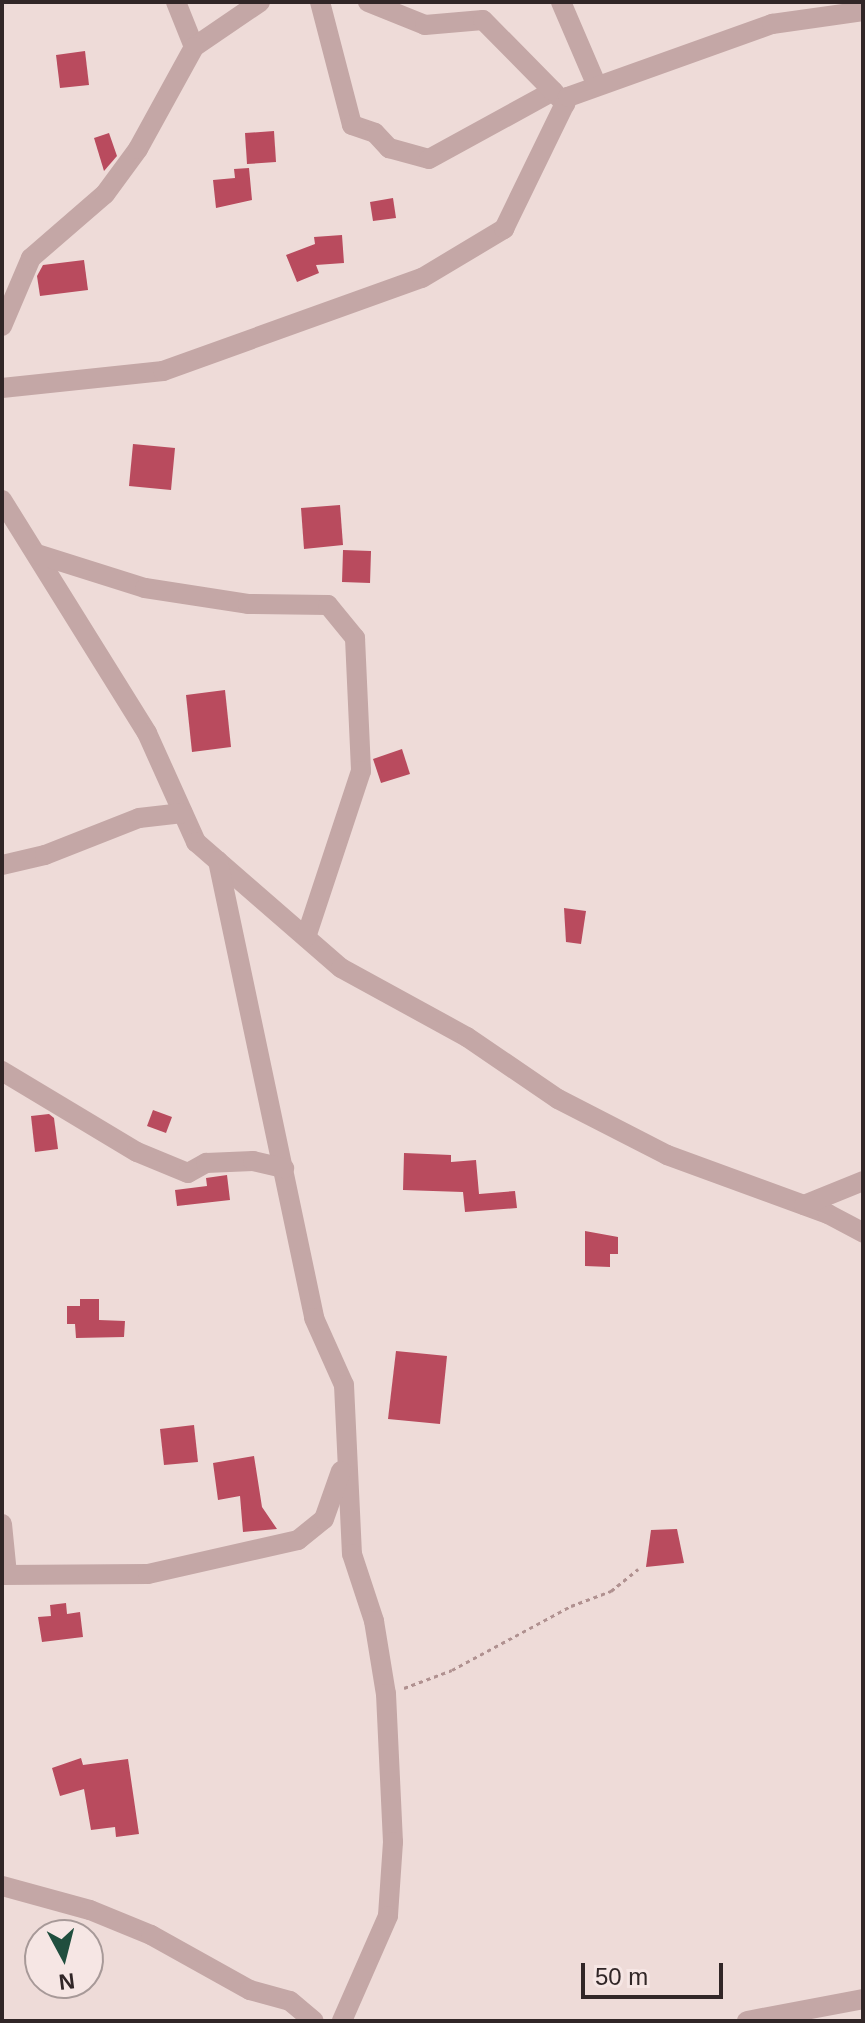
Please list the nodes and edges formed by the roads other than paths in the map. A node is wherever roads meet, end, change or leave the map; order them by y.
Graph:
1 (176, 2) edge
2 (260, 2) edge
3 (320, 2) edge
4 (368, 2) edge
5 (561, 2) edge
6 (863, 11) edge
7 (194, 47) junction
8 (597, 86) junction
9 (559, 98) junction
10 (2, 326) edge
11 (2, 388) edge
12 (2, 500) edge
13 (37, 554) junction
14 (183, 813) junction
15 (218, 861) junction
16 (2, 865) edge
17 (306, 937) junction
18 (2, 1071) edge
19 (284, 1168) junction
20 (863, 1181) edge
21 (804, 1205) junction
22 (863, 1233) edge
23 (344, 1463) junction
24 (2, 1524) edge
25 (5, 1575) edge
26 (2, 1886) edge
27 (863, 1999) edge
28 (314, 2021) edge
29 (342, 2021) edge
30 (747, 2021) edge

1 - 7 street
2 - 7 street
3 - 9 street
4 - 9 street
5 - 8 street
6 - 8 street
7 - 10 street
8 - 9 street
9 - 11 street
12 - 13 street
13 - 14 street
13 - 17 street
14 - 15 street
14 - 16 street
15 - 17 street
15 - 19 street
17 - 21 street
18 - 19 street
19 - 23 street
20 - 21 street
21 - 22 street
23 - 25 street
23 - 29 street
24 - 25 street
26 - 28 street
27 - 30 street

